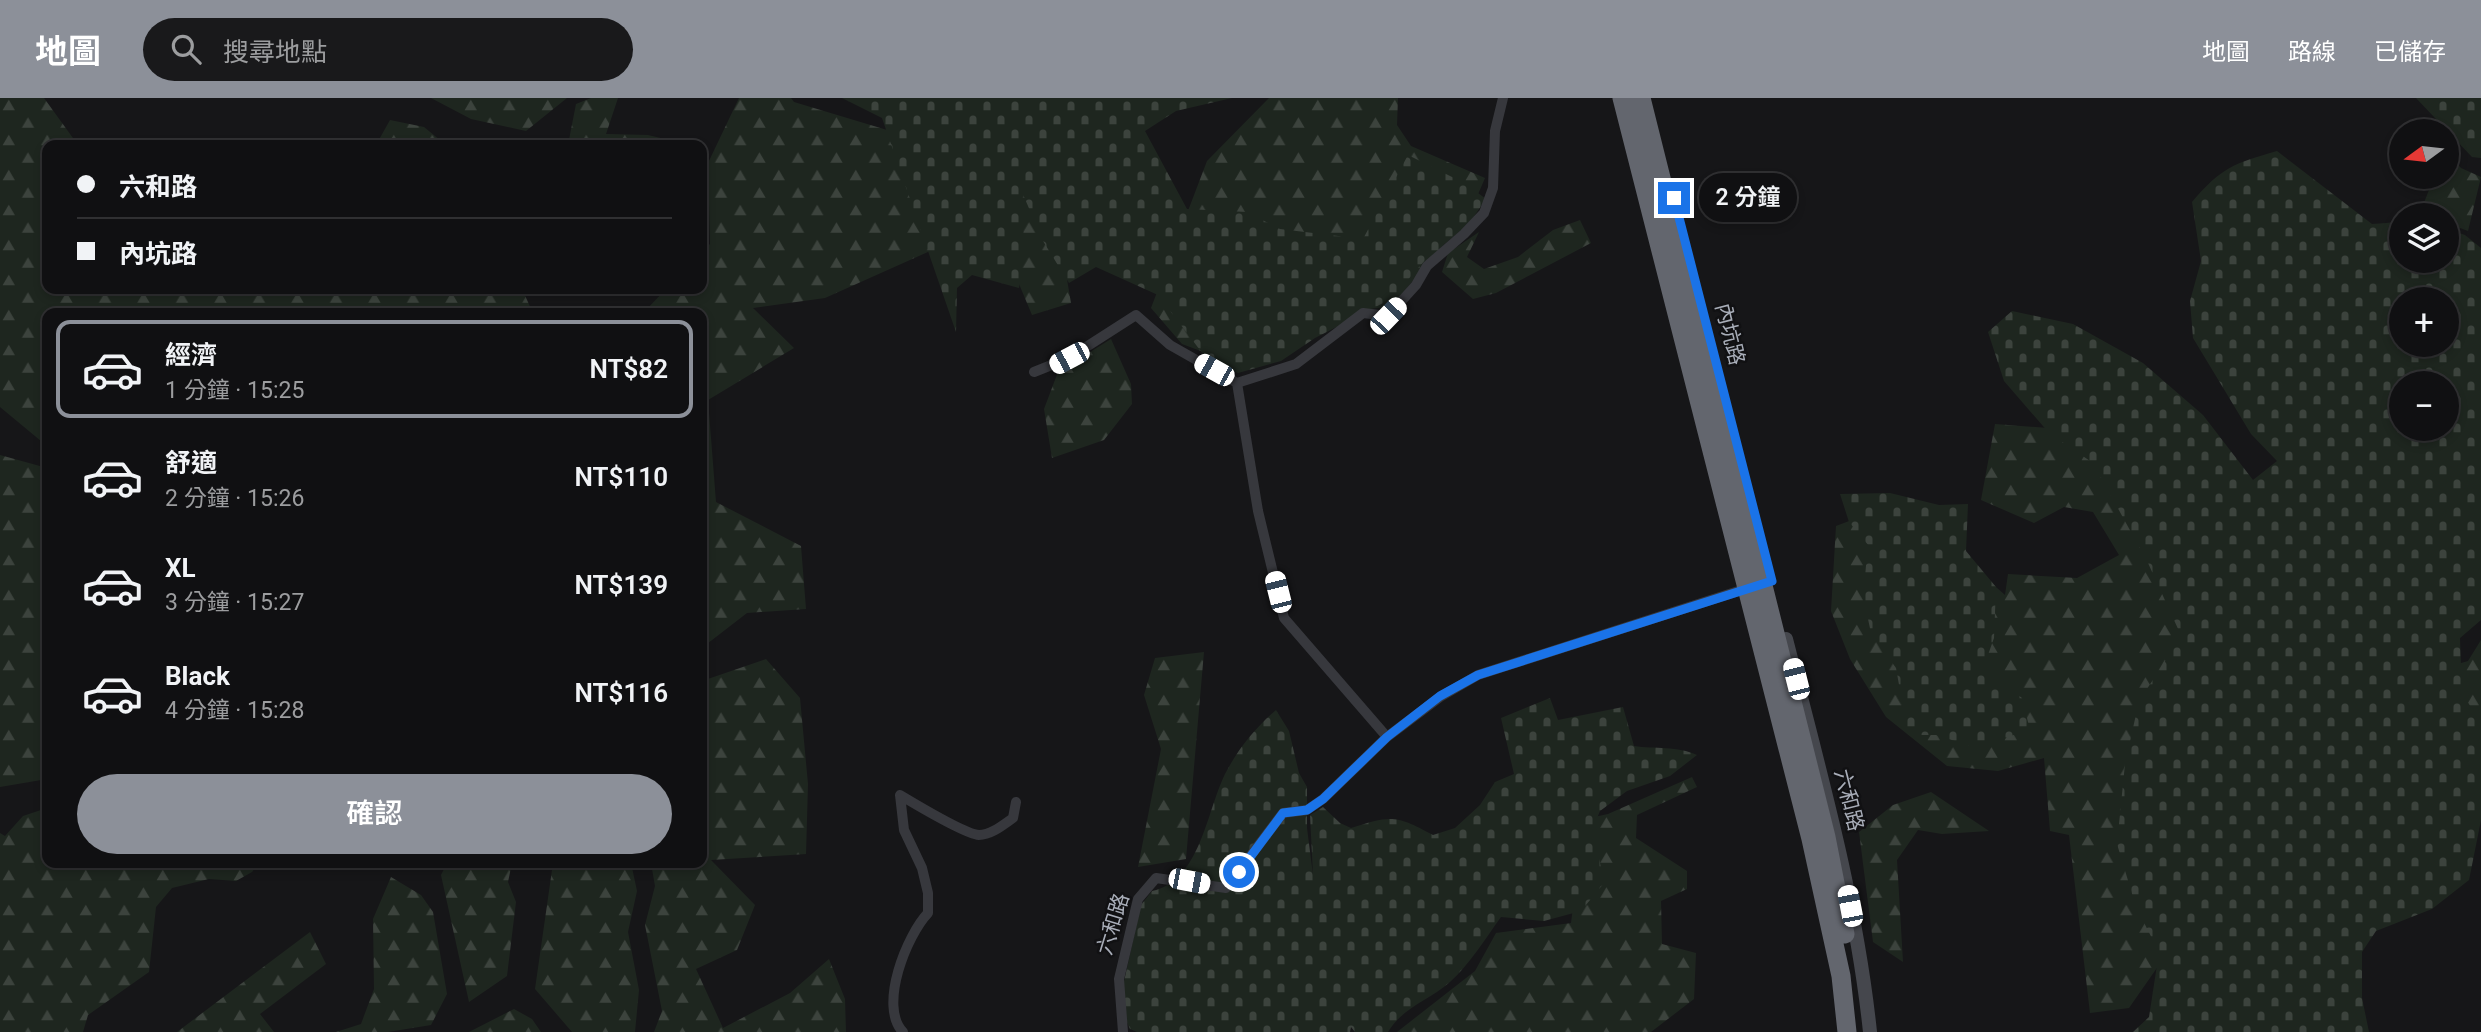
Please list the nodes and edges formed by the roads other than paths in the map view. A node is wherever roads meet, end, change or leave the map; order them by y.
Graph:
1 (1503, 98) edge
2 (1615, 98) edge
3 (1622, 98) edge
4 (1641, 98) edge
5 (1648, 98) edge
6 (1034, 372) dead end
7 (1237, 383) junction
8 (1772, 581) junction
9 (1740, 590) junction
10 (1387, 737) junction
11 (1016, 802) dead end
12 (903, 1032) edge
13 (1123, 1032) edge
14 (1838, 1032) edge
15 (1847, 1032) edge
16 (1859, 1032) edge
17 (1870, 1032) edge

1 - 7 street
2 - 9 main road
3 - 15 highway, bridge
4 - 16 highway, bridge
5 - 8 main road, 內坑路
6 - 7 street
7 - 10 street
8 - 9 street
8 - 17 main road, 六和路
9 - 10 street
9 - 14 main road
10 - 13 street, 六和路
11 - 12 street

